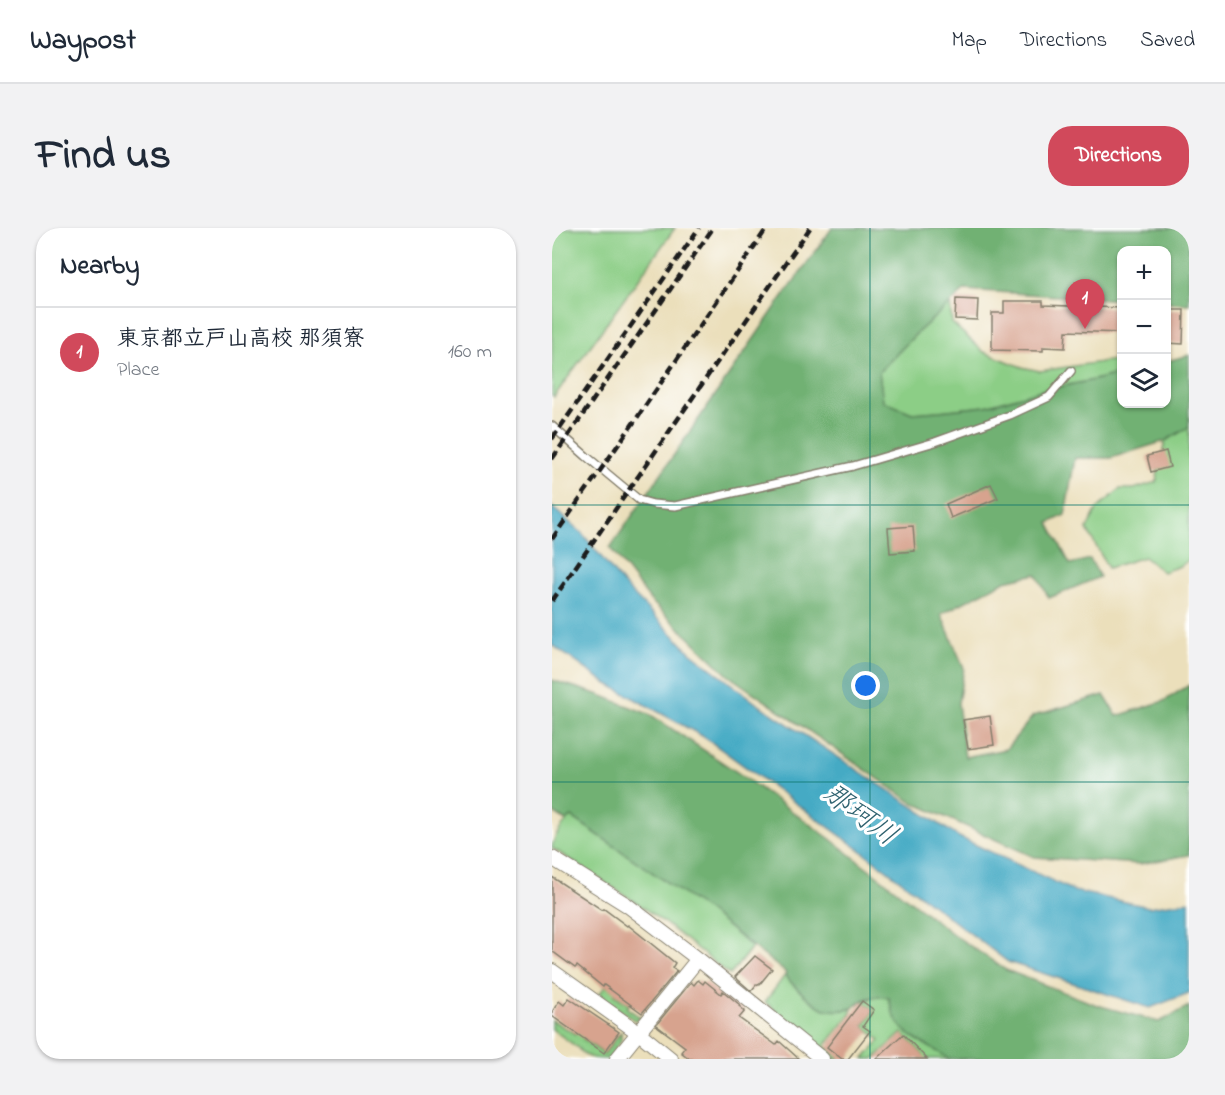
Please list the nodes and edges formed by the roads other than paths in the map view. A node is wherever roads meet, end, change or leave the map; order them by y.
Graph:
1 (1071, 371) dead end
2 (552, 426) edge
3 (552, 858) edge
4 (698, 959) junction
5 (552, 971) edge
6 (639, 1033) junction
7 (617, 1059) edge
8 (671, 1059) edge
9 (822, 1059) edge

1 - 2 lane
3 - 4 street
4 - 6 street
4 - 9 street
5 - 6 street
6 - 7 street
6 - 8 street

